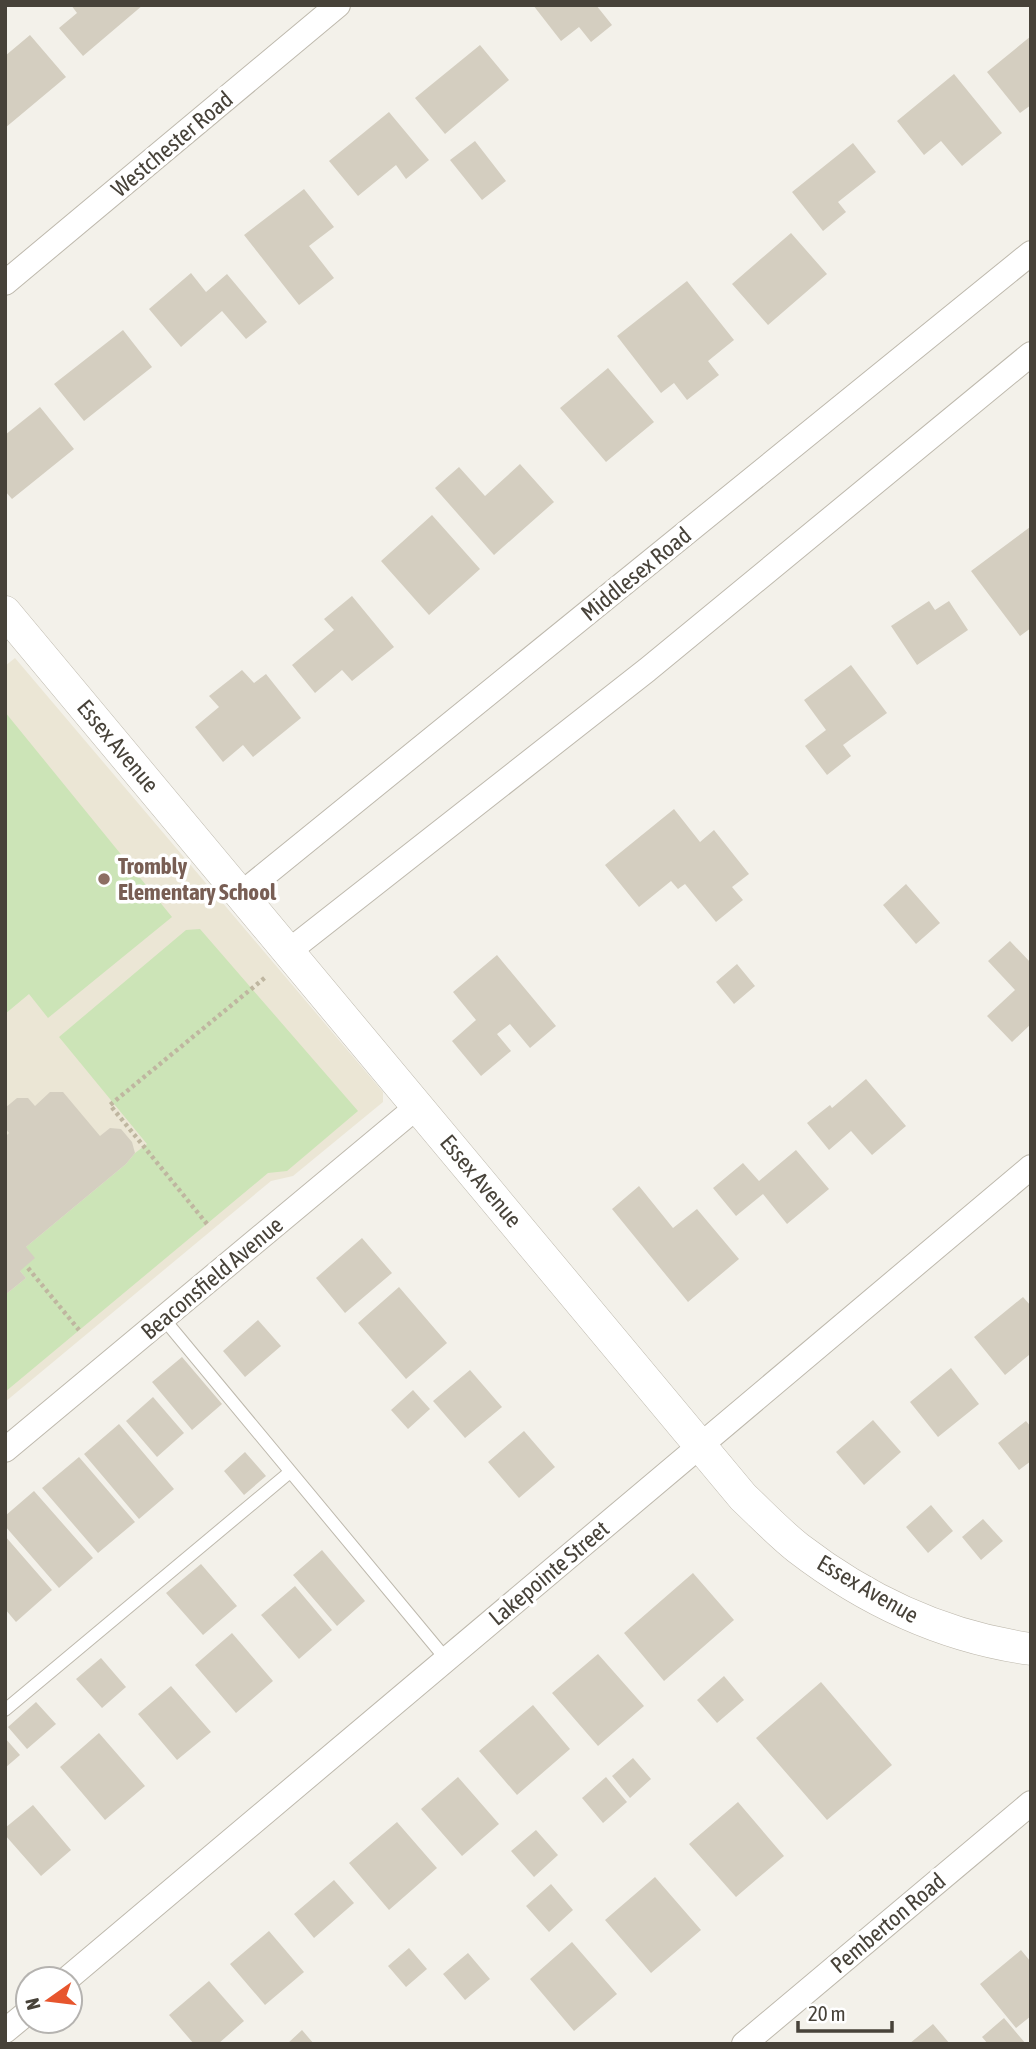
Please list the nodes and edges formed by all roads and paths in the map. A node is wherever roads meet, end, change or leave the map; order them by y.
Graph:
1 (338, 5) edge
2 (1031, 253) edge
3 (5, 283) edge
4 (1031, 354) edge
5 (5, 612) edge
6 (242, 894) junction
7 (283, 960) junction
8 (418, 1106) junction
9 (1031, 1167) edge
10 (207, 1224) dead end
11 (28, 1268) dead end
12 (163, 1318) junction
13 (79, 1330) dead end
14 (700, 1446) junction
15 (5, 1450) edge
16 (290, 1472) junction
17 (1031, 1649) edge
18 (446, 1659) junction
19 (5, 1710) edge
20 (1031, 1802) edge
21 (84, 1965) edge
22 (744, 2044) edge

1 - 3 street, Westchester Road
2 - 6 street, Middlesex Road
4 - 7 street
5 - 6 street, Essex Avenue
6 - 7 street, Essex Avenue
7 - 8 street, Essex Avenue
7 - 10 path
8 - 12 street, Beaconsfield Avenue
8 - 14 street, Essex Avenue
9 - 14 street, Lakepointe Street
11 - 13 path
12 - 15 street, Beaconsfield Avenue
12 - 16 lane
14 - 17 street, Essex Avenue
14 - 18 street, Lakepointe Street
16 - 18 lane
16 - 19 lane
18 - 21 street, Lakepointe Street
20 - 22 street, Pemberton Road

